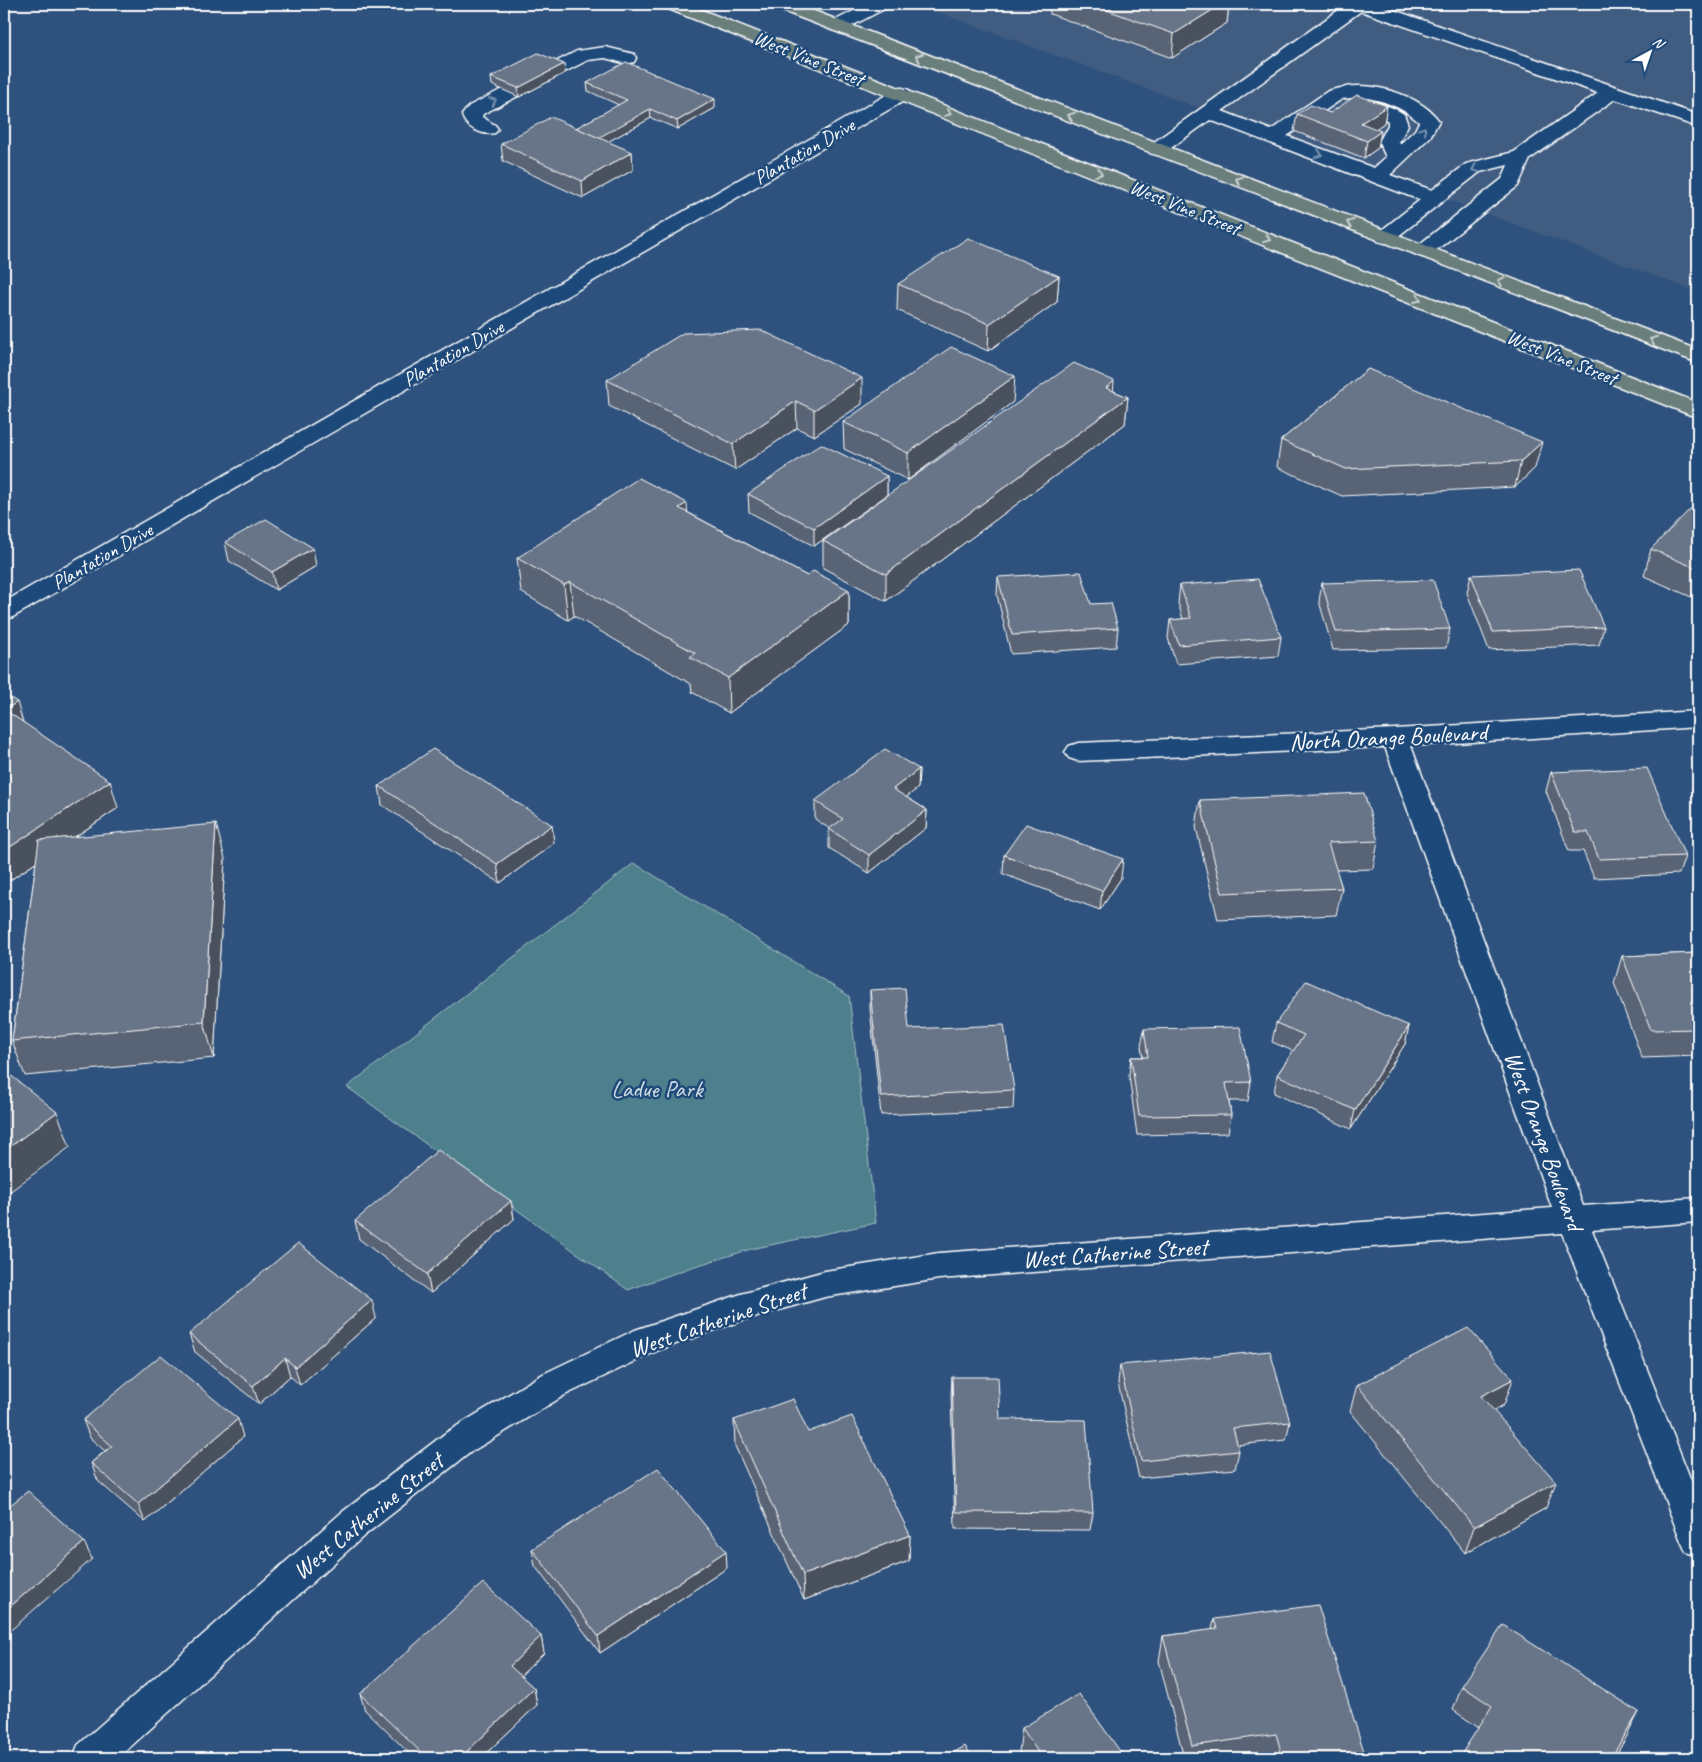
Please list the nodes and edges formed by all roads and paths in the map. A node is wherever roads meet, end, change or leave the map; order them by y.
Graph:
1 (672, 4) edge
2 (781, 4) edge
3 (880, 4) edge
4 (1359, 4) edge
5 (838, 26) junction
6 (740, 30) junction
7 (626, 58) dead end
8 (1613, 92) junction
9 (902, 94) junction
10 (1014, 94) junction
11 (1343, 112) edge
12 (1209, 113) junction
13 (1698, 121) edge
14 (488, 130) dead end
15 (1273, 137) junction
16 (1157, 149) junction
17 (1521, 156) junction
18 (1396, 158) junction
19 (1377, 176) junction
20 (1434, 198) junction
21 (1384, 236) junction
22 (1423, 251) junction
23 (1698, 357) edge
24 (1698, 411) edge
25 (4, 612) edge
26 (1698, 719) edge
27 (1395, 738) junction
28 (1078, 752) dead end
29 (1698, 1210) edge
30 (1572, 1219) junction
31 (1698, 1542) edge
32 (91, 1758) edge

1 - 6 highway, West Vine Street
2 - 5 highway, West Vine Street
3 - 5 street
4 - 8 street
4 - 12 street
5 - 6 highway
10 -> 5 highway, West Vine Street
6 - 9 highway, West Vine Street
14 -> 7 street
8 - 13 street
8 - 17 street
9 - 10 highway
9 -> 24 highway, West Vine Street
9 - 25 street, Plantation Drive
16 -> 10 highway, West Vine Street
11 - 18 street
12 - 15 street
12 - 16 street
18 -> 15 street
15 -> 19 street
21 -> 16 highway, West Vine Street
17 -> 20 street
17 - 22 street
18 - 19 street
19 - 20 street
20 - 21 street
21 - 22 highway, West Vine Street
23 -> 22 highway, West Vine Street
26 - 27 street, North Orange Boulevard
27 - 28 street, North Orange Boulevard
27 - 30 street, West Orange Boulevard
29 - 30 street, West Catherine Street
30 - 31 street, West Orange Boulevard
30 - 32 street, West Catherine Street

